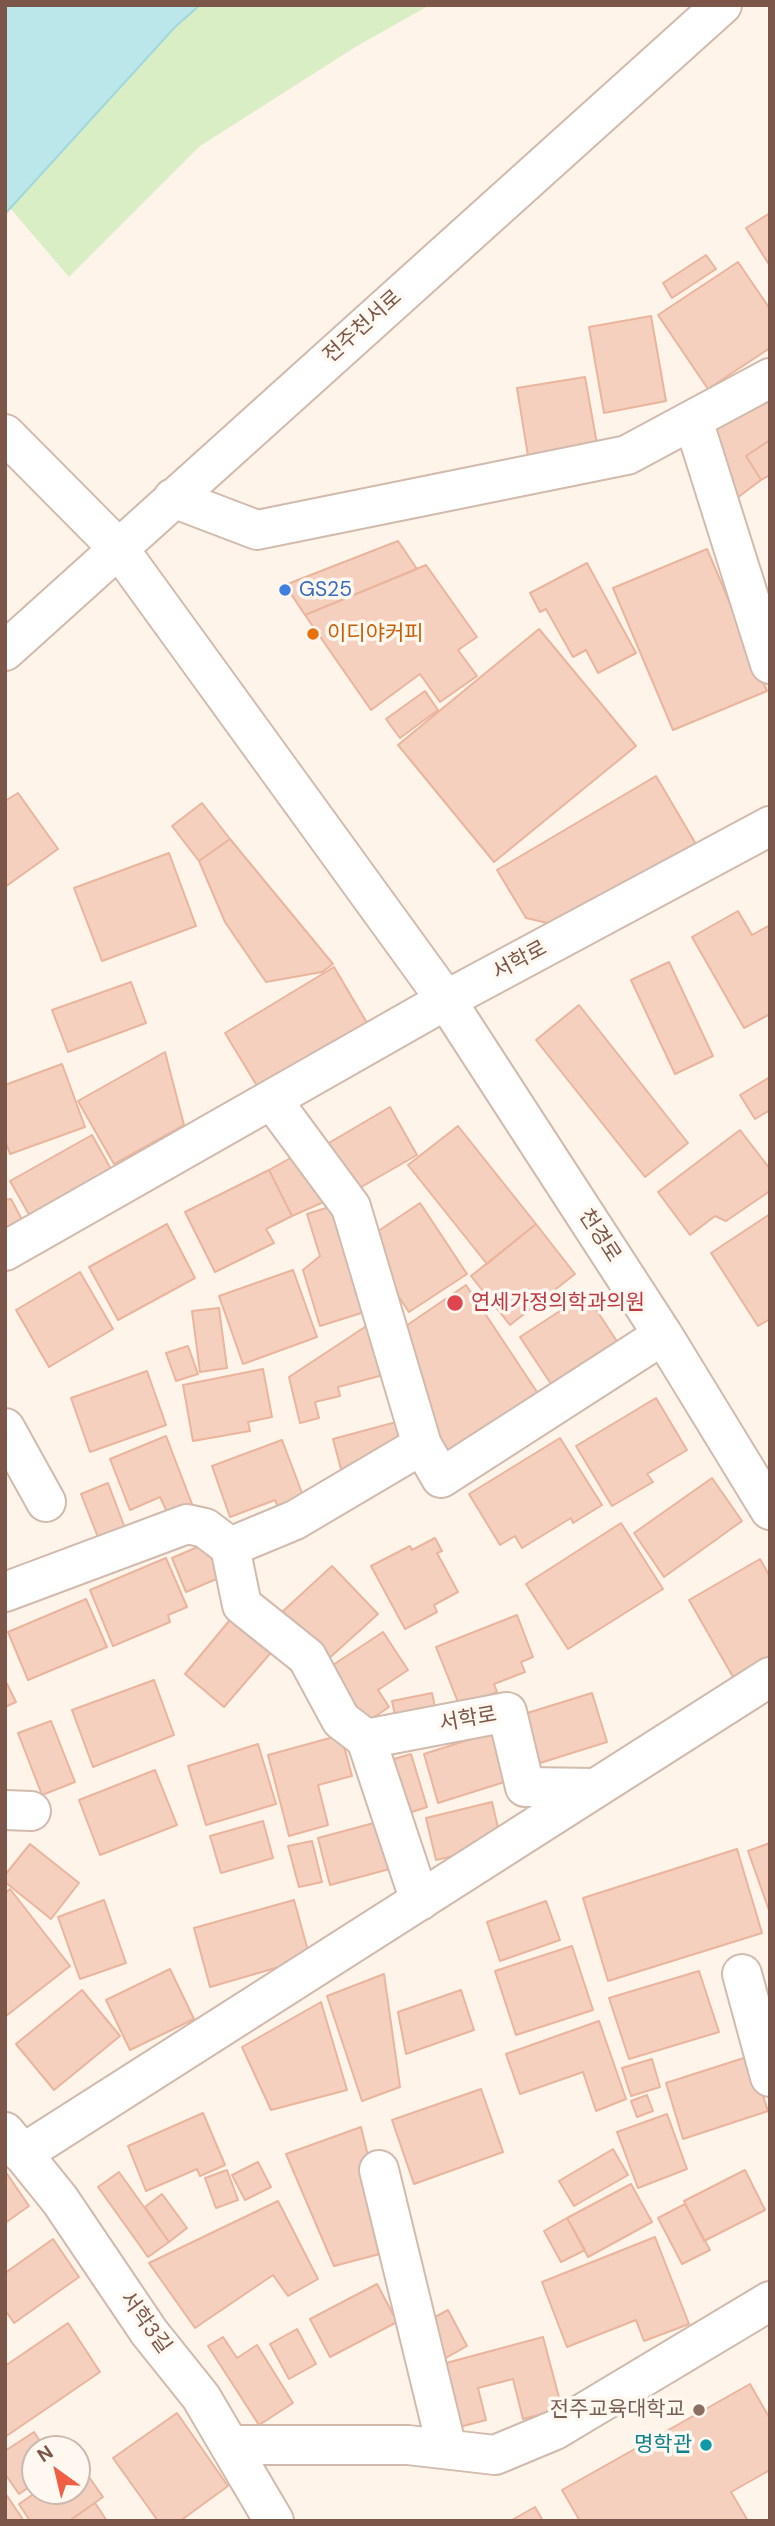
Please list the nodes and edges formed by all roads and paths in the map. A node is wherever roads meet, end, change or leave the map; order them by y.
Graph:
1 (722, 5) edge
2 (770, 378) edge
3 (693, 420) junction
4 (13, 443) edge
5 (173, 498) junction
6 (119, 549) junction
7 (5, 651) edge
8 (770, 664) edge
9 (770, 825) edge
10 (446, 1000) junction
11 (272, 1100) junction
12 (5, 1251) edge
13 (663, 1335) junction
14 (5, 1428) edge
15 (422, 1445) junction
16 (46, 1502) dead end
17 (770, 1510) edge
18 (230, 1548) junction
19 (5, 1591) edge
20 (770, 1677) edge
21 (366, 1738) junction
22 (596, 1788) junction
23 (420, 1901) junction
24 (741, 1974) dead end
25 (770, 2077) edge
26 (12, 2145) edge
27 (379, 2170) dead end
28 (770, 2301) edge
29 (229, 2445) junction
30 (447, 2449) junction
31 (274, 2521) edge

1 - 5 street, 전주천서로
2 - 3 street
3 - 5 street
3 - 8 street
4 - 6 street, 천경로
5 - 6 street, 전주천서로
6 - 7 street, 전주천서로
6 - 10 street, 천경로
9 - 10 street, 서학로
10 - 11 street, 서학로
10 - 13 street, 천경로
11 - 12 street, 서학로
11 - 15 street
13 - 15 street
13 - 17 street, 천경로
14 - 16 street
15 - 18 street
18 - 19 street
18 - 21 street
20 - 22 street
21 - 22 street, 서학로
21 - 23 street
22 - 23 street
23 - 26 street
24 - 25 street
26 - 29 street, 서학3길
27 - 30 street
28 - 30 street
29 - 30 street
29 - 31 street, 서학3길

